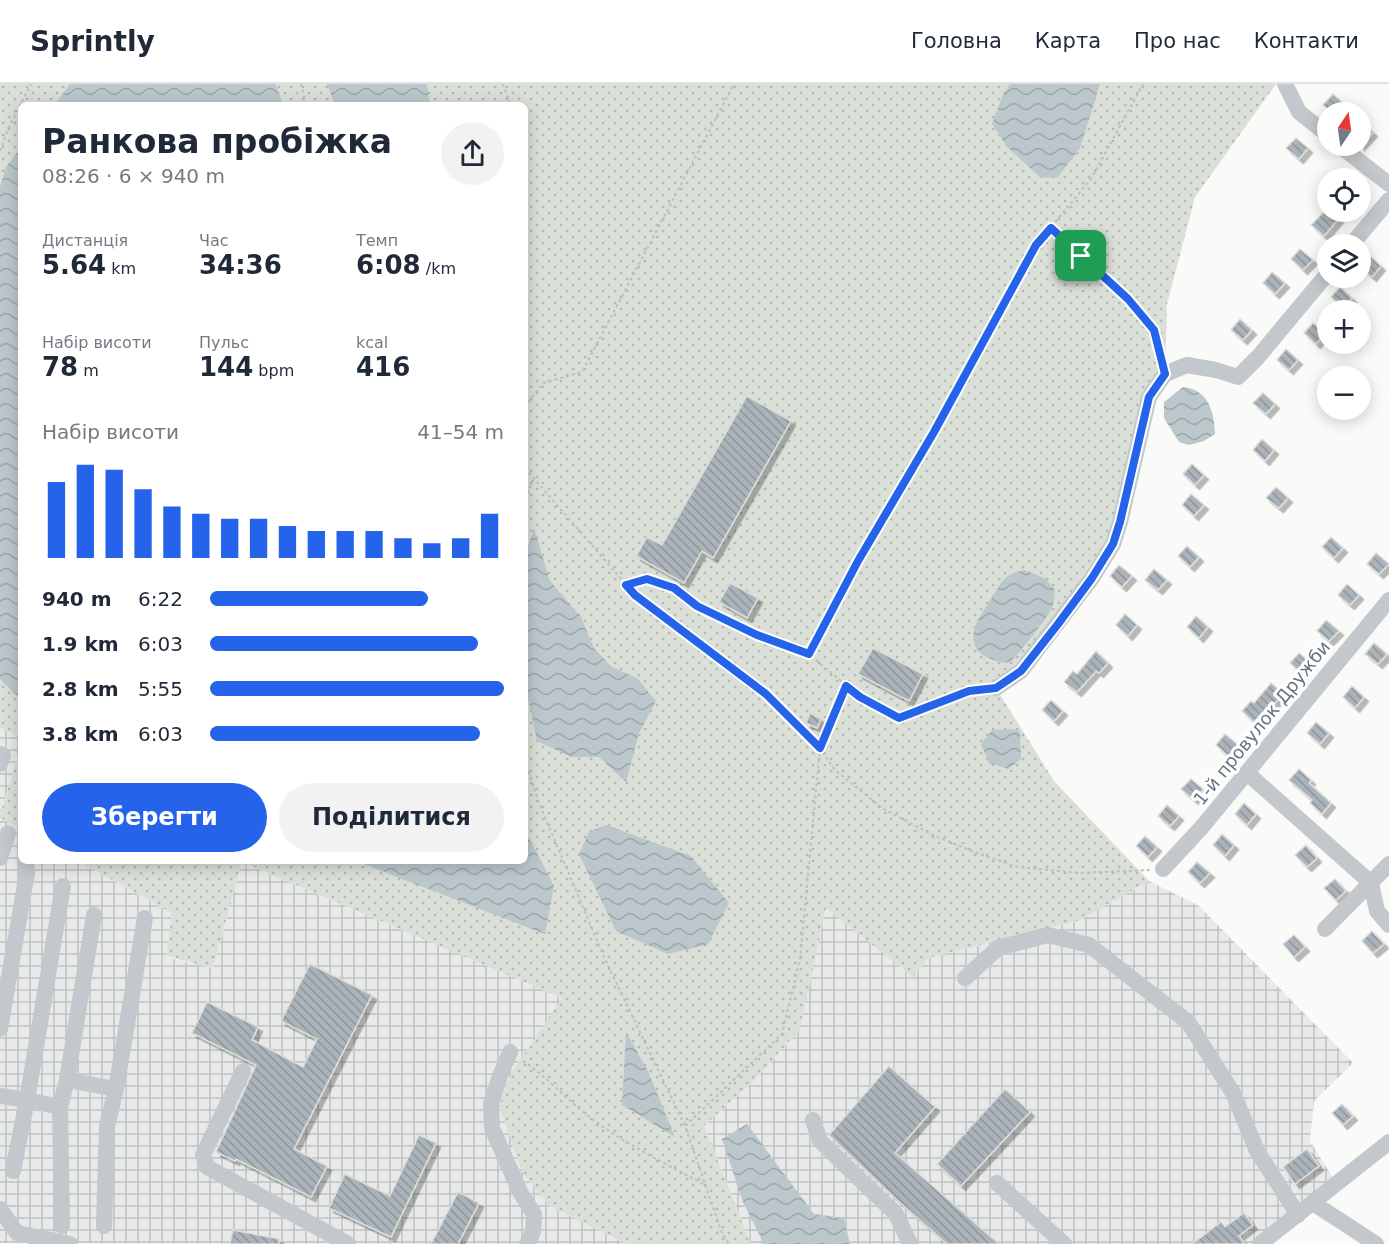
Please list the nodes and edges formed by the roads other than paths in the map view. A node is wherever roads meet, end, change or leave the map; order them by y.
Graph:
1 (1284, 84) edge
2 (1317, 126) edge
3 (1354, 156) edge
4 (1389, 184) edge
5 (1389, 200) edge
6 (1360, 234) edge
7 (1317, 286) edge
8 (1389, 600) edge
9 (996, 688) road end
10 (0, 754) edge
11 (0, 764) edge
12 (1247, 773) junction
13 (8, 833) dead end
14 (0, 858) edge
15 (26, 864) edge
16 (1389, 864) edge
17 (1162, 870) road end
18 (1371, 883) junction
19 (63, 886) dead end
20 (94, 915) dead end
21 (145, 918) dead end
22 (1389, 925) edge
23 (1325, 929) dead end
24 (965, 978) dead end
25 (0, 1029) edge
26 (510, 1052) road end
27 (243, 1071) dead end
28 (67, 1080) junction
29 (116, 1089) junction
30 (0, 1096) edge
31 (27, 1100) junction
32 (60, 1107) junction
33 (813, 1120) dead end
34 (1389, 1142) edge
35 (13, 1171) dead end
36 (997, 1183) dead end
37 (1313, 1203) junction
38 (0, 1209) edge
39 (1298, 1215) junction
40 (62, 1226) dead end
41 (104, 1226) dead end
42 (70, 1244) edge
43 (348, 1244) edge
44 (527, 1244) edge
45 (910, 1244) edge
46 (1064, 1244) edge
47 (1260, 1244) edge
48 (1376, 1244) edge

1 - 2 street
3 - 4 street
5 - 6 street
7 - 9 street
8 - 12 street, 1-й провулок Дружби
10 - 11 street
12 - 17 street, 1-й провулок Дружби
12 - 18 street
13 - 14 street
15 - 25 street
16 - 18 street
18 - 22 street
18 - 23 street
19 - 31 street
20 - 28 street
21 - 29 street
24 - 39 street
26 - 44 street
27 - 43 street
28 - 29 street
28 - 32 street
29 - 41 street
30 - 31 street
31 - 32 street
31 - 35 street
32 - 40 street
33 - 45 street
34 - 37 street
36 - 46 street
37 - 39 street
37 - 48 street
38 - 42 street
39 - 47 street

